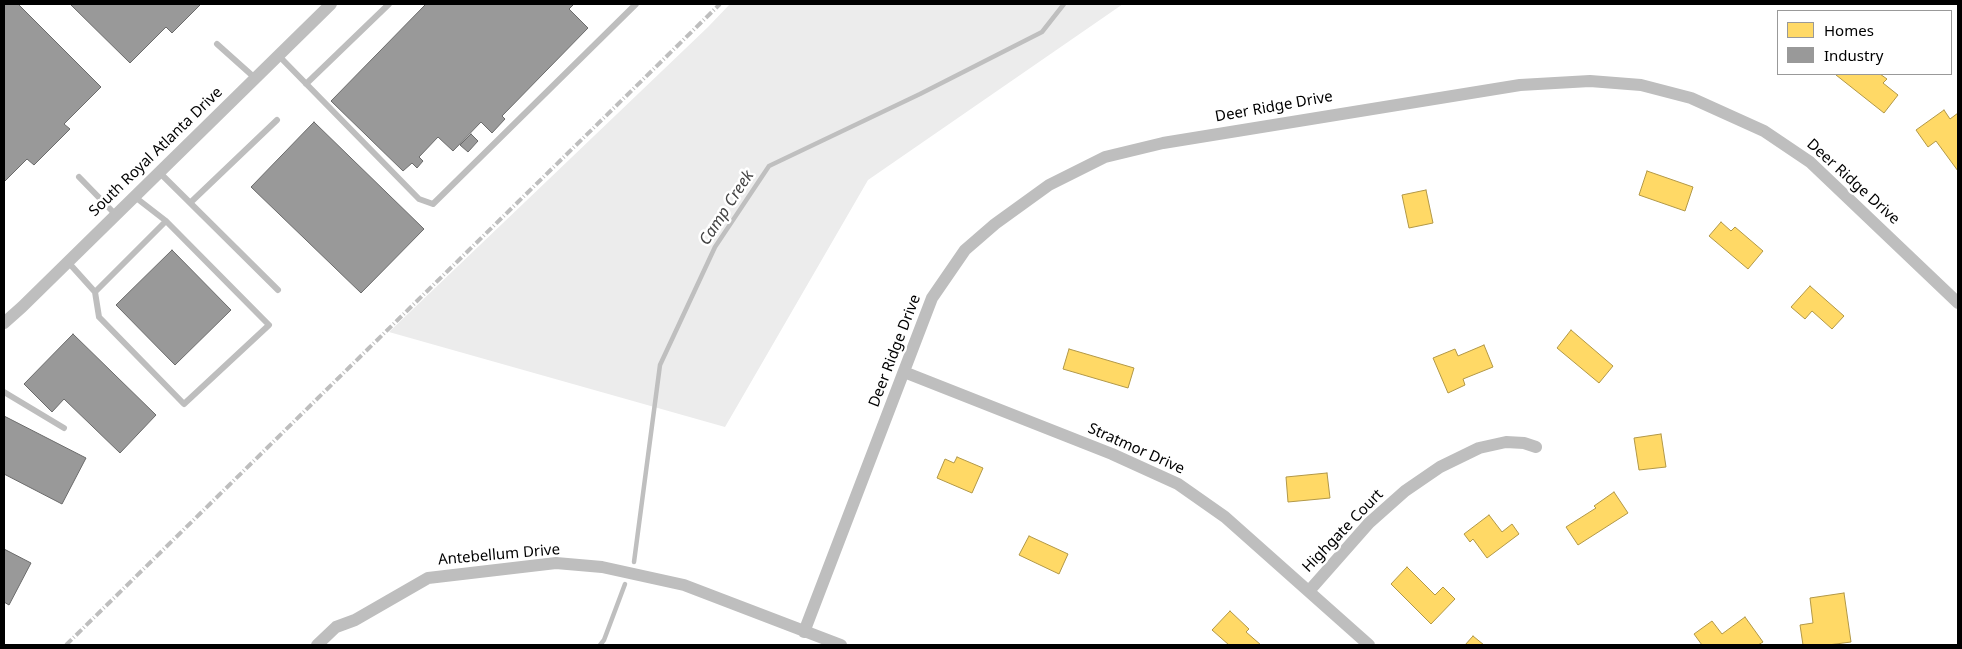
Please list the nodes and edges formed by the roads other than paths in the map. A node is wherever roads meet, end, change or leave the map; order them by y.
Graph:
1 (331, 4) edge
2 (389, 4) edge
3 (636, 4) edge
4 (217, 44) dead end
5 (278, 55) junction
6 (255, 78) junction
7 (306, 84) junction
8 (277, 120) dead end
9 (159, 172) junction
10 (79, 177) dead end
11 (135, 197) junction
12 (190, 204) junction
13 (116, 215) junction
14 (166, 221) junction
15 (68, 262) junction
16 (278, 290) dead end
17 (95, 292) junction
18 (1958, 303) edge
19 (4, 323) edge
20 (904, 372) junction
21 (4, 392) edge
22 (64, 428) dead end
23 (1536, 447) dead end
24 (1309, 591) junction
25 (804, 632) junction
26 (317, 645) edge
27 (841, 645) edge
28 (1369, 645) edge

1 - 5 street, South Royal Atlanta Drive
2 - 7 lane
3 - 7 lane
4 - 6 lane
5 - 6 street, South Royal Atlanta Drive
5 - 7 lane
6 - 9 street, South Royal Atlanta Drive
8 - 12 lane
9 - 11 street, South Royal Atlanta Drive
9 - 12 lane
10 - 13 lane
11 - 13 street, South Royal Atlanta Drive
11 - 14 lane
12 - 16 lane
13 - 15 street, South Royal Atlanta Drive
14 - 17 lane
14 - 17 lane
15 - 17 lane
15 - 19 street, South Royal Atlanta Drive
18 - 20 street, Deer Ridge Drive
20 - 24 street, Stratmor Drive
20 - 25 street, Deer Ridge Drive
21 - 22 lane
23 - 24 street, Highgate Court
24 - 28 street, Stratmor Drive
25 - 26 street, Antebellum Drive
25 - 27 street, Antebellum Drive

